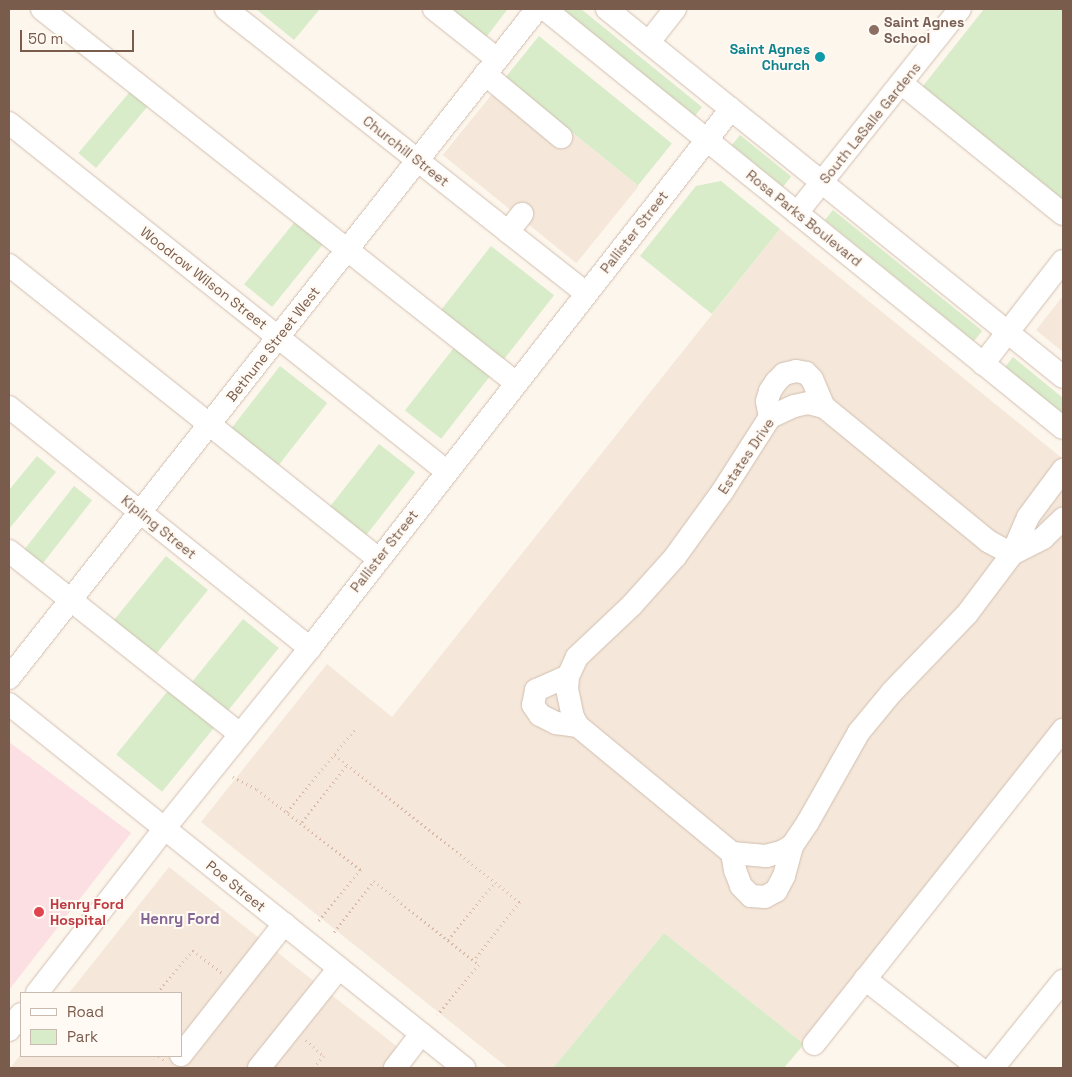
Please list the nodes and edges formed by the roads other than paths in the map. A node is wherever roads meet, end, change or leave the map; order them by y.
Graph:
1 (42, 9) edge
2 (226, 9) edge
3 (434, 9) edge
4 (537, 9) edge
5 (545, 9) edge
6 (607, 9) edge
7 (676, 9) edge
8 (960, 9) edge
9 (649, 42) junction
10 (491, 67) junction
11 (901, 84) junction
12 (731, 109) junction
13 (9, 123) edge
14 (561, 137) dead end
15 (707, 140) junction
16 (418, 160) junction
17 (822, 183) junction
18 (798, 213) junction
19 (522, 214) dead end
20 (1063, 214) edge
21 (508, 232) junction
22 (347, 250) junction
23 (1063, 261) edge
24 (9, 265) edge
25 (586, 293) junction
26 (1008, 333) junction
27 (278, 336) junction
28 (984, 364) junction
29 (1063, 377) edge
30 (516, 383) junction
31 (9, 407) edge
32 (824, 407) junction
33 (770, 417) junction
34 (210, 425) junction
35 (1063, 428) edge
36 (1063, 470) edge
37 (446, 471) junction
38 (141, 512) junction
39 (1063, 519) edge
40 (9, 551) edge
41 (1012, 554) junction
42 (378, 558) junction
43 (71, 600) junction
44 (310, 648) junction
45 (568, 676) junction
46 (9, 678) edge
47 (9, 704) edge
48 (578, 726) junction
49 (1063, 730) edge
50 (240, 734) junction
51 (164, 828) junction
52 (792, 846) junction
53 (732, 853) junction
54 (284, 924) junction
55 (339, 968) junction
56 (865, 979) junction
57 (1063, 981) edge
58 (38, 992) edge
59 (9, 1003) edge
60 (20, 1012) edge
61 (20, 1014) edge
62 (9, 1030) edge
63 (421, 1034) junction
64 (814, 1044) dead end
65 (182, 1054) edge
66 (179, 1057) edge
67 (188, 1068) edge
68 (259, 1068) edge
69 (395, 1068) edge
70 (464, 1068) edge
71 (978, 1068) edge
72 (993, 1068) edge

1 - 22 street
2 - 16 street, Churchill Street
3 - 10 street
4 - 10 street, Bethune Street West
5 - 15 street, Rosa Parks Boulevard
6 - 9 street
7 - 9 street
8 - 11 street, South LaSalle Gardens
9 - 12 street
10 - 14 street
10 - 16 street, Bethune Street West
11 - 17 street, South LaSalle Gardens
11 - 20 street
12 - 15 street, Pallister Street
12 - 17 street
13 - 27 street, Woodrow Wilson Street
15 - 18 street, Rosa Parks Boulevard
15 - 25 street, Pallister Street
16 - 21 street, Churchill Street
16 - 22 street, Bethune Street West
17 - 18 street, South LaSalle Gardens
17 - 26 street
18 - 28 street, Rosa Parks Boulevard
19 - 21 street
21 - 25 street, Churchill Street
22 - 27 street, Bethune Street West
22 - 30 street
23 - 26 street
24 - 34 street
25 - 30 street, Pallister Street
26 - 28 street
26 - 29 street
27 - 34 street, Bethune Street West
27 - 37 street, Woodrow Wilson Street
28 - 35 street, Rosa Parks Boulevard
30 - 37 street, Pallister Street
31 - 38 street, Kipling Street
32 - 33 street, Estates Drive
32 - 33 street
32 - 41 street
33 - 45 street, Estates Drive
34 - 38 street, Bethune Street West
34 - 42 street
36 - 41 street
37 - 42 street, Pallister Street
38 - 43 street, Bethune Street West
38 - 44 street, Kipling Street
39 - 41 street
40 - 43 street
41 - 52 street
42 - 44 street, Pallister Street
43 - 46 street, Bethune Street West
43 - 50 street
44 - 50 street, Pallister Street
45 - 48 street, Estates Drive
45 - 48 street, Estates Drive
47 - 51 street, Poe Street
48 - 53 street, Estates Drive
49 - 56 street
50 - 51 street, Pallister Street
51 - 54 street, Poe Street
51 - 58 street, Pallister Street
52 - 53 street
52 - 53 street
54 - 55 street, Poe Street
54 - 65 street
55 - 63 street, Poe Street
55 - 68 street
56 - 64 street
56 - 71 street
57 - 72 street
59 - 60 street
61 - 62 street
63 - 69 street
63 - 70 street, Poe Street
66 - 67 street

